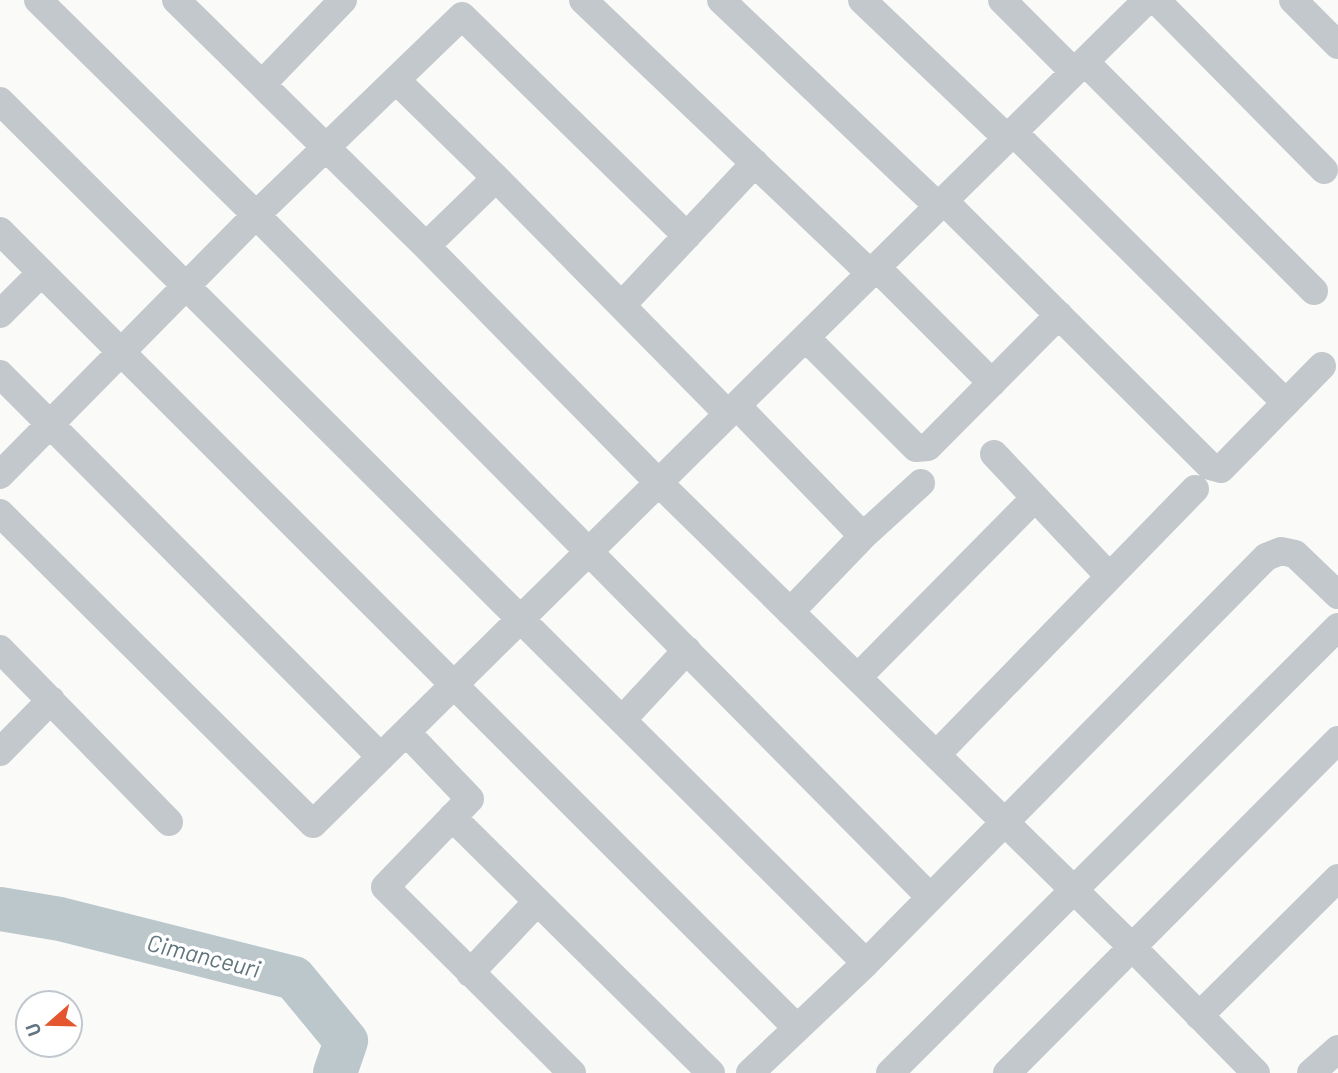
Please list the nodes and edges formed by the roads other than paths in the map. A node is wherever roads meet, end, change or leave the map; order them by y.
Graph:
1 (38, 0) edge
2 (343, 0) edge
3 (583, 0) edge
4 (721, 0) edge
5 (862, 0) edge
6 (1002, 0) edge
7 (1147, 0) edge
8 (1156, 0) edge
9 (1293, 0) edge
10 (189, 4) edge
11 (1338, 45) edge
12 (1079, 67) junction
13 (396, 80) junction
14 (262, 84) junction
15 (0, 101) edge
16 (1010, 135) junction
17 (326, 148) junction
18 (755, 163) junction
19 (1324, 170) dead end
20 (496, 178) junction
21 (941, 204) junction
22 (256, 215) junction
23 (0, 232) edge
24 (687, 236) junction
25 (426, 246) junction
26 (873, 270) junction
27 (41, 272) junction
28 (186, 286) junction
29 (1314, 291) dead end
30 (622, 305) junction
31 (0, 314) edge
32 (1059, 315) junction
33 (806, 338) junction
34 (121, 352) junction
35 (1322, 366) dead end
36 (0, 374) edge
37 (992, 383) junction
38 (1286, 403) junction
39 (732, 410) junction
40 (50, 424) junction
41 (994, 454) dead end
42 (0, 475) edge
43 (659, 482) junction
44 (921, 483) dead end
45 (1195, 489) dead end
46 (1034, 499) junction
47 (0, 513) edge
48 (863, 536) junction
49 (589, 551) junction
50 (1109, 576) junction
51 (1338, 595) edge
52 (790, 612) junction
53 (520, 619) junction
54 (1338, 627) edge
55 (0, 649) edge
56 (687, 650) junction
57 (858, 677) junction
58 (455, 684) junction
59 (51, 700) junction
60 (622, 720) junction
61 (406, 732) junction
62 (1338, 740) edge
63 (0, 752) edge
64 (937, 754) junction
65 (381, 757) junction
66 (452, 817) junction
67 (169, 822) dead end
68 (1005, 822) junction
69 (1338, 878) edge
70 (1073, 889) junction
71 (930, 897) junction
72 (537, 902) junction
73 (1131, 946) junction
74 (866, 963) junction
75 (470, 973) junction
76 (1199, 1016) junction
77 (797, 1028) junction
78 (1338, 1049) edge
79 (572, 1073) edge
80 (711, 1073) edge
81 (750, 1073) edge
82 (890, 1073) edge
83 (1007, 1073) edge
84 (1256, 1073) edge
85 (1311, 1073) edge

1 - 22 street
2 - 14 street
3 - 18 street
4 - 21 street
5 - 16 street
6 - 12 street
7 - 12 street
8 - 19 street
9 - 11 street
10 - 14 street
12 - 16 street
12 - 29 street
13 - 17 street
13 - 20 street
13 - 24 street
14 - 17 street
15 - 28 street
16 - 21 street
16 - 38 street
17 - 22 street
17 - 25 street
18 - 24 street
18 - 26 street
20 - 25 street
20 - 30 street
21 - 26 street
21 - 32 street
22 - 28 street
22 - 49 street
23 - 27 street
24 - 30 street
25 - 43 street
26 - 33 street
26 - 37 street
27 - 31 street
27 - 34 street
28 - 34 street
28 - 53 street
30 - 39 street
32 - 37 street
32 - 38 street
33 - 37 street
33 - 39 street
34 - 40 street
34 - 58 street
35 - 38 street
36 - 40 street
39 - 43 street
39 - 48 street
40 - 42 street
40 - 65 street
41 - 46 street
43 - 49 street
43 - 52 street
44 - 48 street
45 - 50 street
46 - 50 street
46 - 57 street
47 - 65 street
48 - 52 street
49 - 53 street
49 - 56 street
50 - 64 street
51 - 68 street
52 - 57 street
53 - 58 street
53 - 60 street
54 - 70 street
55 - 59 street
56 - 60 street
56 - 71 street
57 - 64 street
58 - 61 street
58 - 77 street
59 - 63 street
59 - 67 street
60 - 74 street
61 - 65 street
61 - 66 street
62 - 73 street
64 - 68 street
66 - 72 street
66 - 75 street
68 - 70 street
68 - 71 street
69 - 76 street
70 - 73 street
70 - 82 street
71 - 74 street
72 - 75 street
72 - 80 street
73 - 76 street
73 - 83 street
74 - 77 street
75 - 79 street
76 - 84 street
77 - 81 street
78 - 85 street

